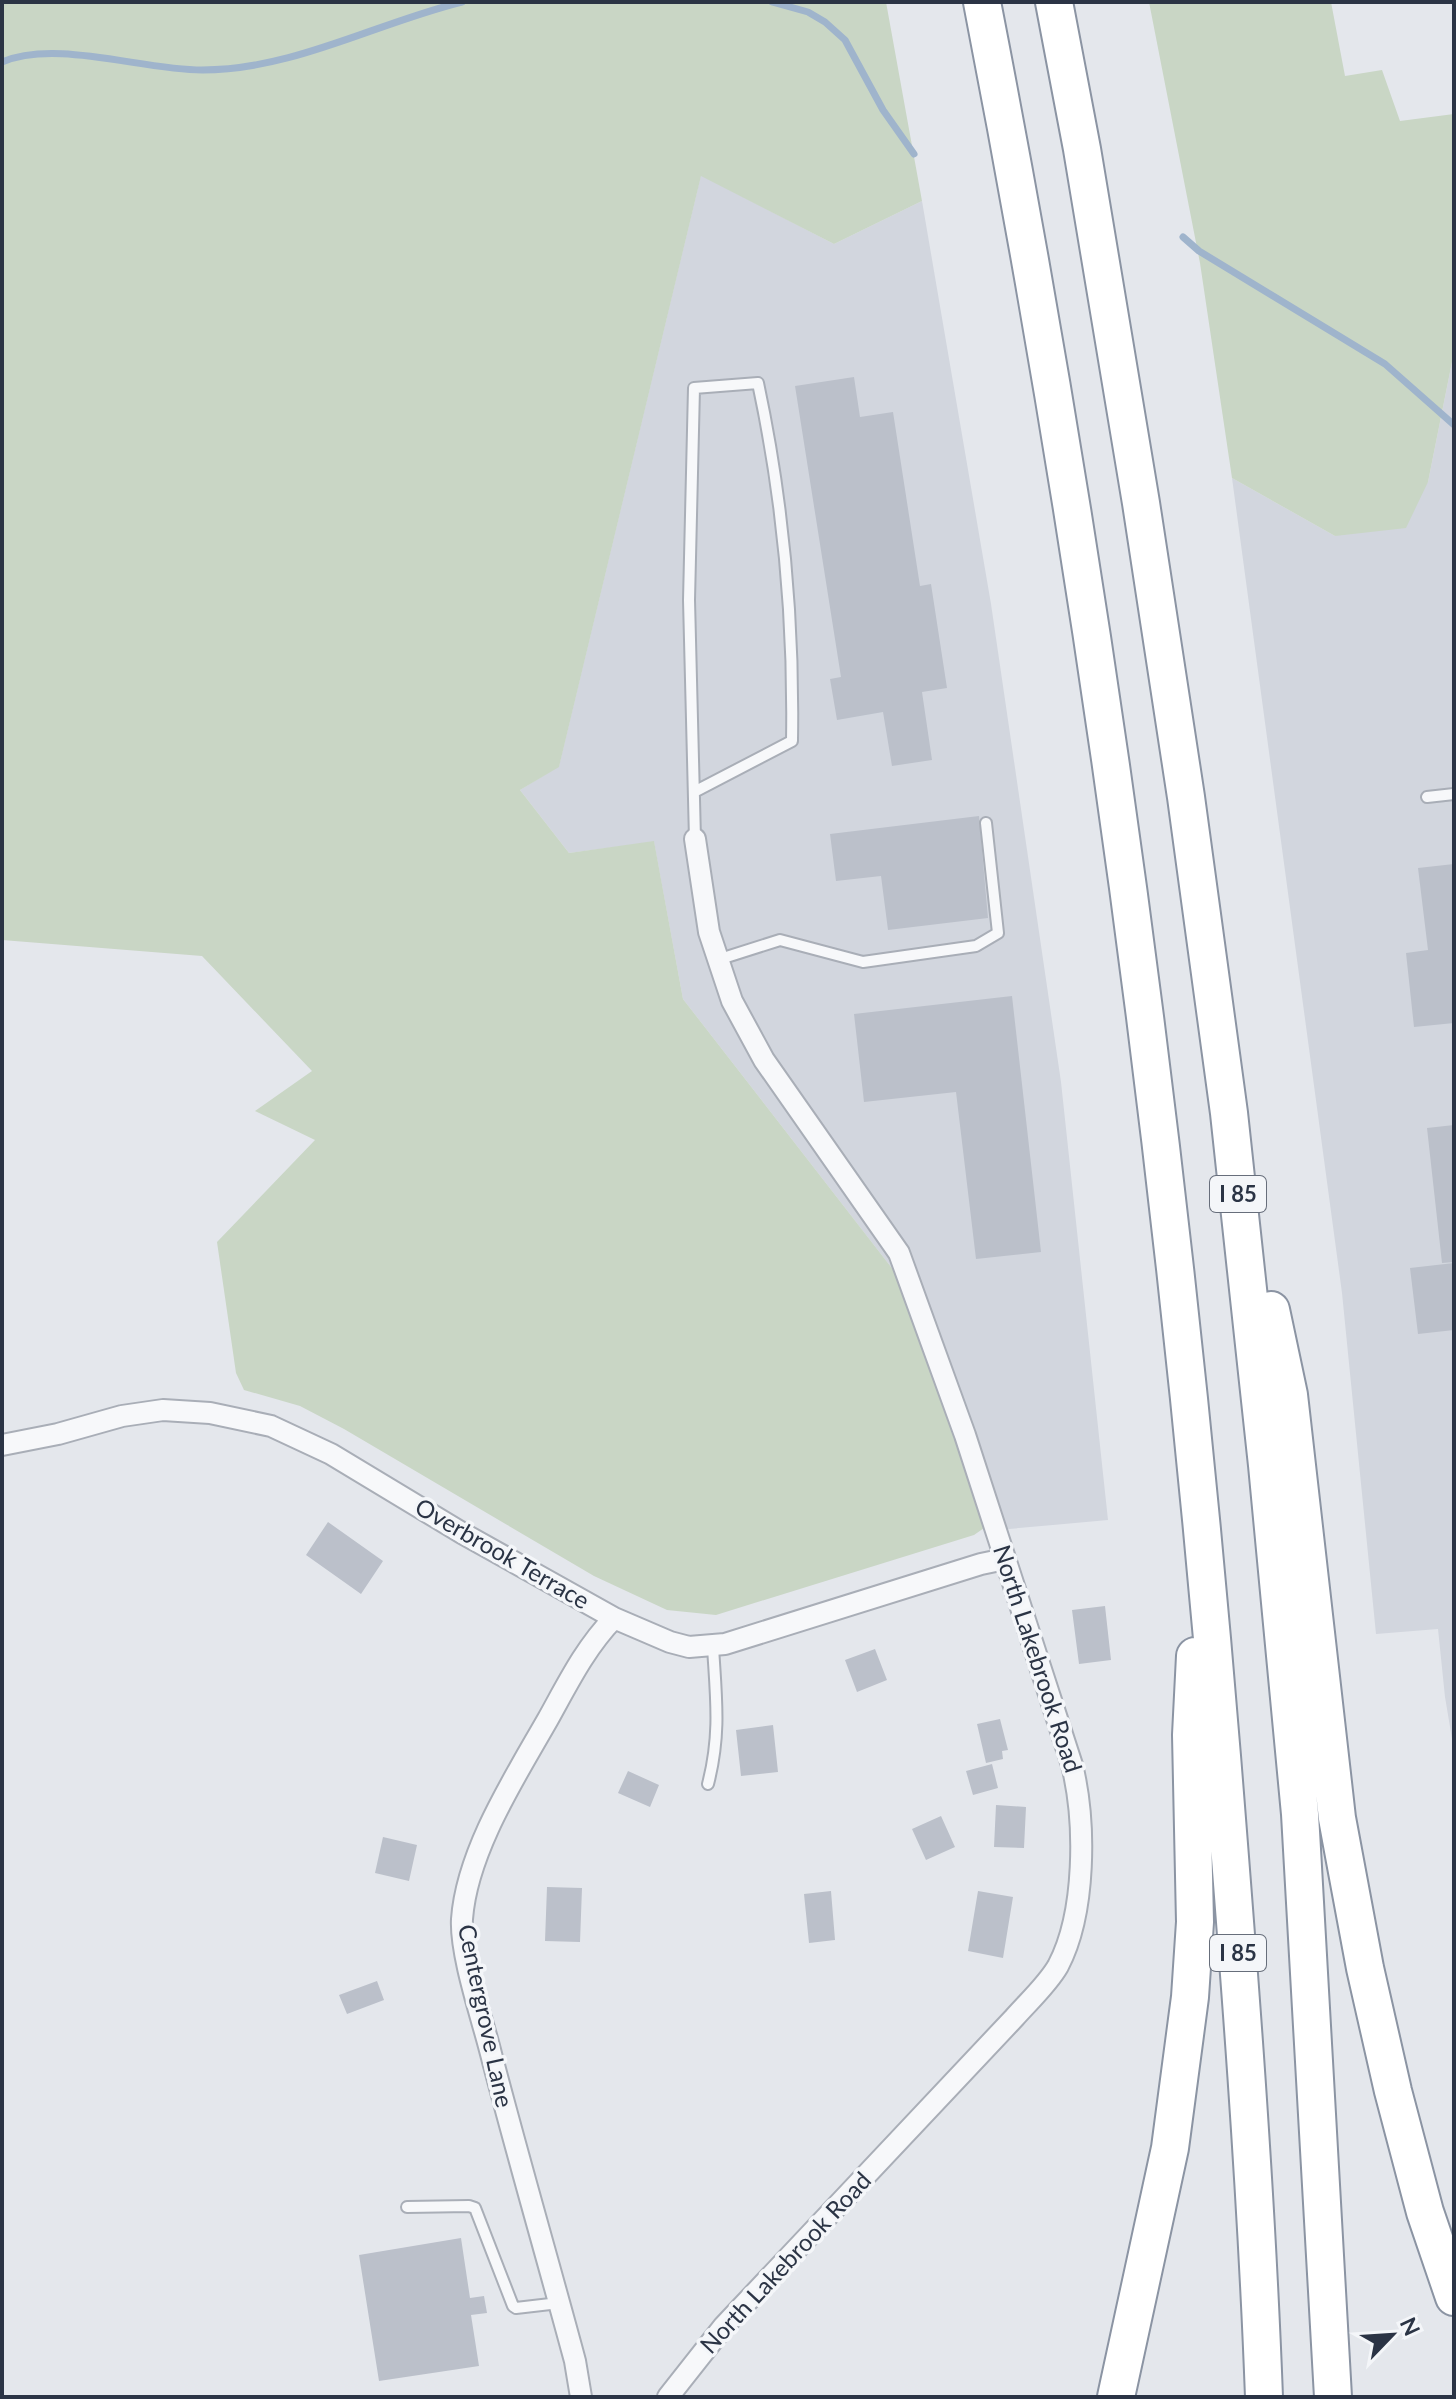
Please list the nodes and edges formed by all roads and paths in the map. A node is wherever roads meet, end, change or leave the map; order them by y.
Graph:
1 (982, 2) edge
2 (1054, 2) edge
3 (694, 792) junction
4 (1454, 794) edge
5 (1427, 797) dead end
6 (986, 823) dead end
7 (695, 839) joint
8 (717, 960) junction
9 (1229, 1113) junction
10 (2, 1445) edge
11 (1202, 1510) junction
12 (1005, 1559) junction
13 (614, 1618) junction
14 (713, 1647) junction
15 (708, 1784) dead end
16 (407, 2207) dead end
17 (1454, 2297) edge
18 (559, 2303) junction
19 (581, 2397) edge
20 (668, 2397) edge
21 (1116, 2397) edge
22 (1264, 2397) edge
23 (1333, 2397) edge

1 - 11 highway, I 85
2 - 9 highway, I 85
3 - 3 lane
3 - 7 lane
4 - 5 lane
6 - 8 lane
7 - 8 street, North Lakebrook Road
8 - 12 street, North Lakebrook Road
9 - 17 highway
9 - 23 highway, I 85
10 - 13 street, Overbrook Terrace
11 - 21 highway
11 - 22 highway, I 85
12 - 14 street, Overbrook Terrace
12 - 20 street, North Lakebrook Road
13 - 14 street, Overbrook Terrace
13 - 18 street, Centergrove Lane
14 - 15 lane
16 - 18 lane
18 - 19 street, Centergrove Lane

